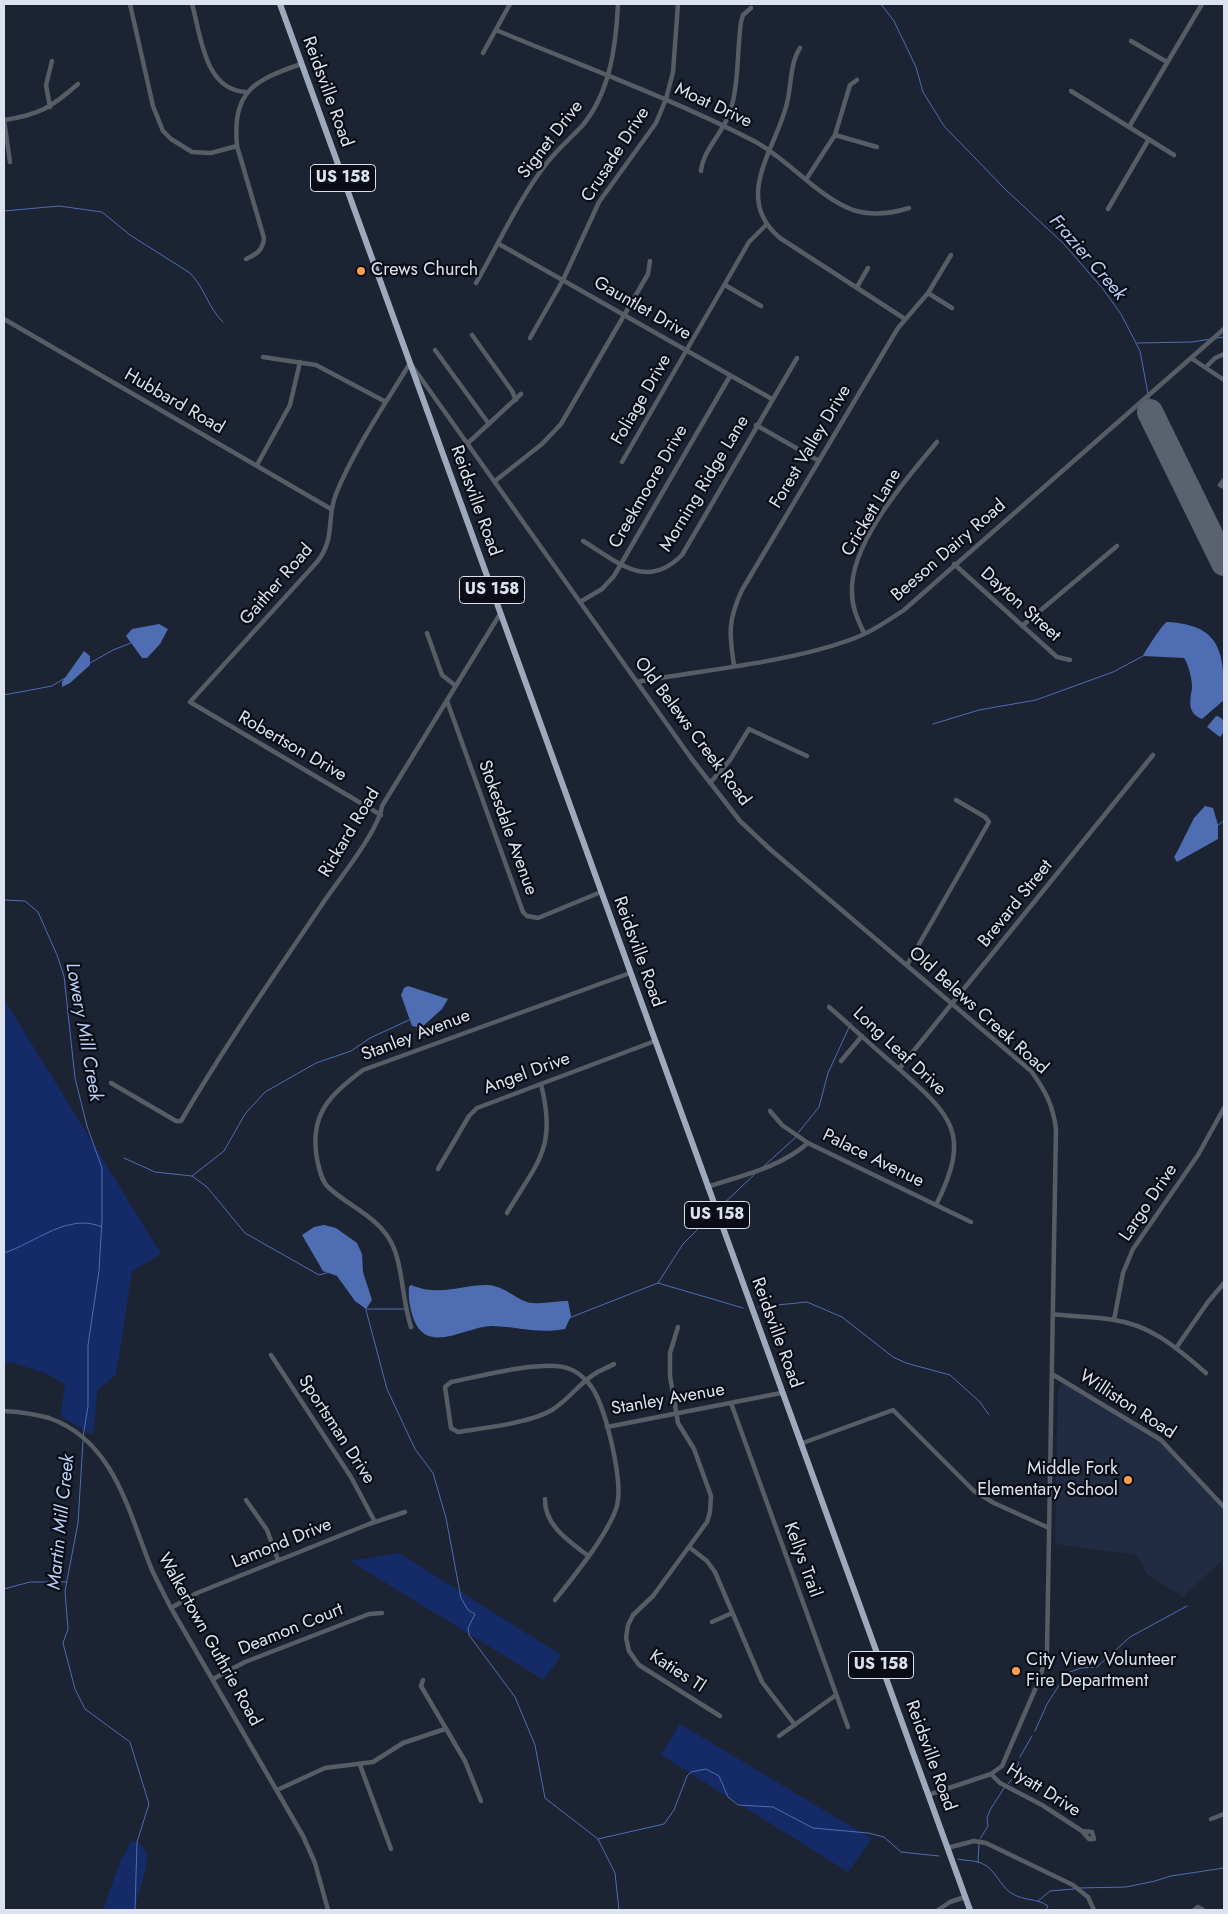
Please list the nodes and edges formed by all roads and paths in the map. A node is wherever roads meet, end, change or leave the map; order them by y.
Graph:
1 (130, 4) edge
2 (192, 4) edge
3 (280, 4) edge
4 (510, 4) edge
5 (618, 4) edge
6 (678, 4) edge
7 (1202, 4) edge
8 (751, 8) dead end
9 (496, 30) junction
10 (1131, 41) dead end
11 (800, 48) dead end
12 (483, 53) dead end
13 (52, 61) dead end
14 (1167, 62) junction
15 (301, 64) junction
16 (607, 76) junction
17 (857, 80) dead end
18 (78, 84) dead end
19 (1071, 91) dead end
20 (246, 92) junction
21 (666, 99) junction
22 (50, 107) junction
23 (4, 120) edge
24 (724, 126) junction
25 (1130, 127) junction
26 (835, 136) junction
27 (1149, 139) junction
28 (237, 146) junction
29 (877, 147) dead end
30 (770, 150) junction
31 (1174, 155) dead end
32 (10, 162) dead end
33 (701, 171) dead end
34 (807, 178) junction
35 (909, 208) dead end
36 (1108, 209) dead end
37 (766, 224) junction
38 (499, 244) junction
39 (951, 255) dead end
40 (246, 259) dead end
41 (650, 260) dead end
42 (868, 268) dead end
43 (563, 280) junction
44 (476, 283) dead end
45 (725, 285) junction
46 (856, 287) junction
47 (928, 293) junction
48 (762, 306) dead end
49 (952, 308) dead end
50 (625, 315) junction
51 (4, 319) edge
52 (905, 319) junction
53 (1224, 329) edge
54 (472, 335) dead end
55 (530, 338) dead end
56 (435, 350) dead end
57 (686, 350) junction
58 (1224, 354) edge
59 (263, 357) dead end
60 (796, 358) dead end
61 (1191, 358) junction
62 (300, 362) junction
63 (410, 364) junction
64 (1206, 367) junction
65 (730, 376) junction
66 (1224, 380) edge
67 (521, 394) dead end
68 (772, 399) junction
69 (516, 400) junction
70 (386, 402) junction
71 (489, 424) junction
72 (756, 425) junction
73 (468, 442) junction
74 (937, 442) dead end
75 (819, 461) junction
76 (622, 462) dead end
77 (257, 465) junction
78 (1224, 480) edge
79 (495, 482) junction
80 (1222, 486) edge
81 (331, 509) junction
82 (583, 541) dead end
83 (1118, 546) dead end
84 (620, 564) junction
85 (954, 564) junction
86 (580, 602) junction
87 (500, 614) junction
88 (1022, 626) junction
89 (427, 634) dead end
90 (864, 634) junction
91 (1070, 660) dead end
92 (734, 665) junction
93 (637, 682) junction
94 (456, 686) junction
95 (447, 700) junction
96 (190, 702) joint
97 (1153, 755) dead end
98 (807, 756) dead end
99 (710, 783) junction
100 (956, 800) dead end
101 (381, 815) junction
102 (601, 892) junction
103 (906, 965) junction
104 (630, 973) junction
105 (953, 1004) junction
106 (829, 1006) dead end
107 (862, 1036) junction
108 (655, 1041) junction
109 (841, 1061) dead end
110 (899, 1069) junction
111 (110, 1083) dead end
112 (540, 1084) junction
113 (1224, 1108) edge
114 (770, 1111) dead end
115 (808, 1143) junction
116 (438, 1169) dead end
117 (707, 1187) junction
118 (936, 1205) junction
119 (506, 1213) dead end
120 (971, 1222) dead end
121 (1224, 1284) edge
122 (1053, 1314) junction
123 (1114, 1320) junction
124 (411, 1327) dead end
125 (678, 1327) dead end
126 (1176, 1348) junction
127 (271, 1355) dead end
128 (614, 1364) dead end
129 (1206, 1373) dead end
130 (1052, 1374) junction
131 (587, 1381) junction
132 (781, 1393) junction
133 (731, 1403) junction
134 (4, 1411) edge
135 (677, 1413) junction
136 (607, 1427) junction
137 (800, 1444) junction
138 (545, 1499) dead end
139 (246, 1500) dead end
140 (1224, 1507) edge
141 (405, 1512) dead end
142 (375, 1522) junction
143 (1049, 1528) junction
144 (688, 1547) junction
145 (588, 1555) junction
146 (278, 1560) junction
147 (555, 1600) dead end
148 (171, 1608) junction
149 (382, 1613) dead end
150 (732, 1613) junction
151 (712, 1622) dead end
152 (213, 1679) junction
153 (423, 1680) dead end
154 (836, 1695) junction
155 (720, 1716) dead end
156 (795, 1725) junction
157 (848, 1727) dead end
158 (445, 1729) junction
159 (779, 1736) dead end
160 (360, 1765) junction
161 (991, 1774) junction
162 (277, 1790) junction
163 (928, 1795) junction
164 (481, 1801) dead end
165 (1224, 1814) edge
166 (1211, 1820) dead end
167 (1082, 1831) dead end
168 (947, 1848) junction
169 (391, 1849) dead end
170 (965, 1897) junction
171 (328, 1910) edge
172 (938, 1910) edge
173 (970, 1910) edge
174 (1094, 1910) edge
175 (1194, 1910) edge
176 (1203, 1910) edge

1 - 28 street
2 - 20 street
3 - 15 highway, Reidsville Road / US 158
4 - 9 street
5 - 16 street, Signet Drive
6 - 21 street, Crusade Drive
7 - 14 street
8 - 24 street
9 - 12 street
9 - 16 street, Moat Drive
10 - 14 street
11 - 30 street
13 - 22 street
14 - 25 street
15 - 20 street
15 - 63 highway, Reidsville Road / US 158
16 - 21 street, Moat Drive
16 - 38 street, Signet Drive
17 - 26 street
18 - 22 street
19 - 25 street
20 - 28 street
21 - 24 street, Moat Drive
21 - 43 street, Crusade Drive
22 - 23 street
23 - 32 street
24 - 30 street, Moat Drive
24 - 33 street
25 - 27 street
26 - 29 street
26 - 34 street
27 - 31 street
27 - 36 street
28 - 40 street
30 - 34 street, Moat Drive
30 - 37 street
34 - 35 street, Moat Drive
37 - 45 street, Foliage Drive
37 - 46 street
38 - 43 street, Gauntlet Drive
38 - 44 street, Signet Drive
39 - 47 street, Forest Valley Drive
41 - 50 street
42 - 46 street
43 - 50 street, Gauntlet Drive
43 - 55 street, Crusade Drive
45 - 48 street
45 - 57 street, Foliage Drive
46 - 52 street
47 - 49 street
47 - 52 street, Forest Valley Drive
50 - 57 street, Gauntlet Drive
50 - 79 street
51 - 77 street, Hubbard Road
52 - 75 street, Forest Valley Drive
53 - 61 street, Beeson Dairy Road
54 - 69 street
56 - 71 street
57 - 65 street, Gauntlet Drive
57 - 76 street, Foliage Drive
58 - 64 street
59 - 62 street
60 - 68 street, Morning Ridge Lane
61 - 64 street
61 - 85 street, Beeson Dairy Road
62 - 70 street
62 - 77 street
63 - 70 street, Gaither Road
63 - 73 street, Old Belews Creek Road
63 - 87 highway, Reidsville Road / US 158
64 - 66 street
65 - 68 street, Gauntlet Drive
65 - 84 street, Creekmoore Drive
67 - 69 street
68 - 72 street, Morning Ridge Lane
69 - 71 street
70 - 81 street, Gaither Road
71 - 73 street
72 - 75 street
72 - 84 street, Morning Ridge Lane
73 - 79 street, Old Belews Creek Road
74 - 90 street, Crickett Lane
75 - 92 street, Forest Valley Drive
77 - 81 street, Hubbard Road
78 - 80 street
79 - 86 street, Old Belews Creek Road
81 - 96 street, Gaither Road
82 - 84 street, Morning Ridge Lane
83 - 88 street
84 - 86 street, Creekmoore Drive
85 - 88 street, Dayton Street
85 - 90 street, Beeson Dairy Road
86 - 93 street, Old Belews Creek Road
87 - 94 street, Rickard Road
87 - 102 highway, Reidsville Road / US 158
88 - 91 street, Dayton Street
89 - 94 street
90 - 92 street, Beeson Dairy Road
92 - 93 street, Beeson Dairy Road
93 - 99 street, Old Belews Creek Road
94 - 95 street, Rickard Road
95 - 101 street, Rickard Road
95 - 102 street, Stokesdale Avenue
96 - 101 street, Robertson Drive
97 - 105 street, Brevard Street
98 - 99 street
99 - 103 street, Old Belews Creek Road
100 - 103 street
101 - 111 street, Rickard Road
102 - 104 highway, Reidsville Road / US 158
103 - 105 street, Old Belews Creek Road
104 - 108 highway, Reidsville Road / US 158
104 - 124 street, Stanley Avenue
105 - 110 street, Brevard Street
105 - 122 street, Old Belews Creek Road
106 - 107 street, Long Leaf Drive
107 - 109 street
107 - 110 street, Long Leaf Drive
108 - 112 street, Angel Drive
108 - 117 highway, Reidsville Road / US 158
110 - 118 street, Long Leaf Drive
112 - 116 street, Angel Drive
112 - 119 street
113 - 123 street, Largo Drive
114 - 115 street, Palace Avenue
115 - 117 street
115 - 118 street, Palace Avenue
117 - 132 highway, Reidsville Road / US 158
118 - 120 street, Palace Avenue
121 - 126 street
122 - 123 street
122 - 130 street, Old Belews Creek Road
123 - 126 street
125 - 135 street, Katies Tl
126 - 129 street
127 - 142 street, Sportsman Drive
128 - 131 street
130 - 140 street, Williston Road
130 - 143 street, Old Belews Creek Road
131 - 131 street
131 - 136 street, Stanley Avenue
132 - 133 street, Stanley Avenue
132 - 137 highway, Reidsville Road / US 158
133 - 135 street, Stanley Avenue
133 - 154 street, Kellys Trail
134 - 148 street, Walkertown Guthrie Road
135 - 136 street, Stanley Avenue
135 - 144 street, Katies Tl
136 - 145 street
137 - 143 street
137 - 163 highway, Reidsville Road / US 158
138 - 145 street
139 - 146 street
141 - 142 street, Lamond Drive
142 - 146 street, Lamond Drive
143 - 161 street, Old Belews Creek Road
144 - 150 street
144 - 155 street, Katies Tl
145 - 147 street
146 - 148 street, Lamond Drive
148 - 152 street, Walkertown Guthrie Road
149 - 152 street, Deamon Court
150 - 151 street
150 - 156 street
152 - 162 street, Walkertown Guthrie Road
153 - 158 street
154 - 156 street
154 - 157 street, Kellys Trail
156 - 159 street
158 - 160 street
158 - 164 street
160 - 162 street
160 - 169 street
161 - 163 street, Old Belews Creek Road
161 - 167 street, Hyatt Drive
162 - 171 street, Walkertown Guthrie Road
163 - 168 highway, Reidsville Road / US 158
165 - 166 street
168 - 170 highway, Reidsville Road / US 158
168 - 174 street
170 - 172 street
170 - 173 highway, Reidsville Road / US 158
175 - 176 street

